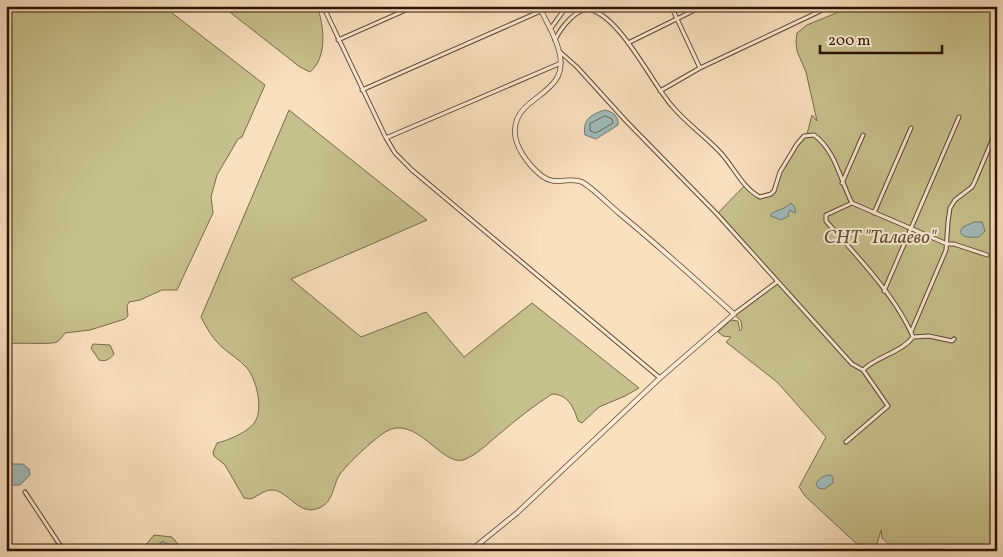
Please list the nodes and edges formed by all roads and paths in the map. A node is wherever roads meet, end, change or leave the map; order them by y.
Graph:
1 (323, 6) edge
2 (414, 6) edge
3 (539, 6) edge
4 (566, 6) edge
5 (670, 6) edge
6 (703, 6) edge
7 (831, 6) edge
8 (541, 11) junction
9 (676, 18) junction
10 (551, 28) junction
11 (338, 40) junction
12 (555, 40) junction
13 (628, 43) junction
14 (560, 52) junction
15 (561, 63) junction
16 (700, 68) junction
17 (362, 90) junction
18 (660, 91) junction
19 (959, 117) dead end
20 (911, 128) dead end
21 (997, 129) edge
22 (862, 136) dead end
23 (386, 138) junction
24 (842, 183) junction
25 (852, 203) junction
26 (874, 213) junction
27 (911, 228) junction
28 (947, 244) junction
29 (987, 255) dead end
30 (777, 282) junction
31 (884, 291) junction
32 (734, 314) junction
33 (911, 332) junction
34 (913, 337) junction
35 (954, 339) dead end
36 (863, 370) junction
37 (660, 378) junction
38 (846, 442) dead end
39 (25, 492) dead end
40 (64, 551) edge
41 (470, 551) edge

1 - 11 street
2 - 11 street
3 - 8 street
4 - 10 street
5 - 9 street
6 - 9 street
7 - 16 street
8 - 10 street
8 - 17 street
9 - 13 street
9 - 16 street
10 - 12 street
11 - 17 street
12 - 13 street
12 - 14 street
13 - 18 street
14 - 15 street
14 - 30 street
15 - 23 street
15 - 32 street
16 - 18 street
17 - 23 street
18 - 24 street
19 - 27 street
20 - 26 street
21 - 28 street
22 - 24 street
23 - 37 street
24 - 25 street
25 - 26 street
25 - 31 street
26 - 27 street
27 - 28 street
27 - 31 street
28 - 29 street
28 - 33 street
30 - 32 street
30 - 36 street
31 - 33 street
32 - 37 street
33 - 34 street
34 - 35 street
34 - 36 street
36 - 38 street
37 - 41 street
39 - 40 street

